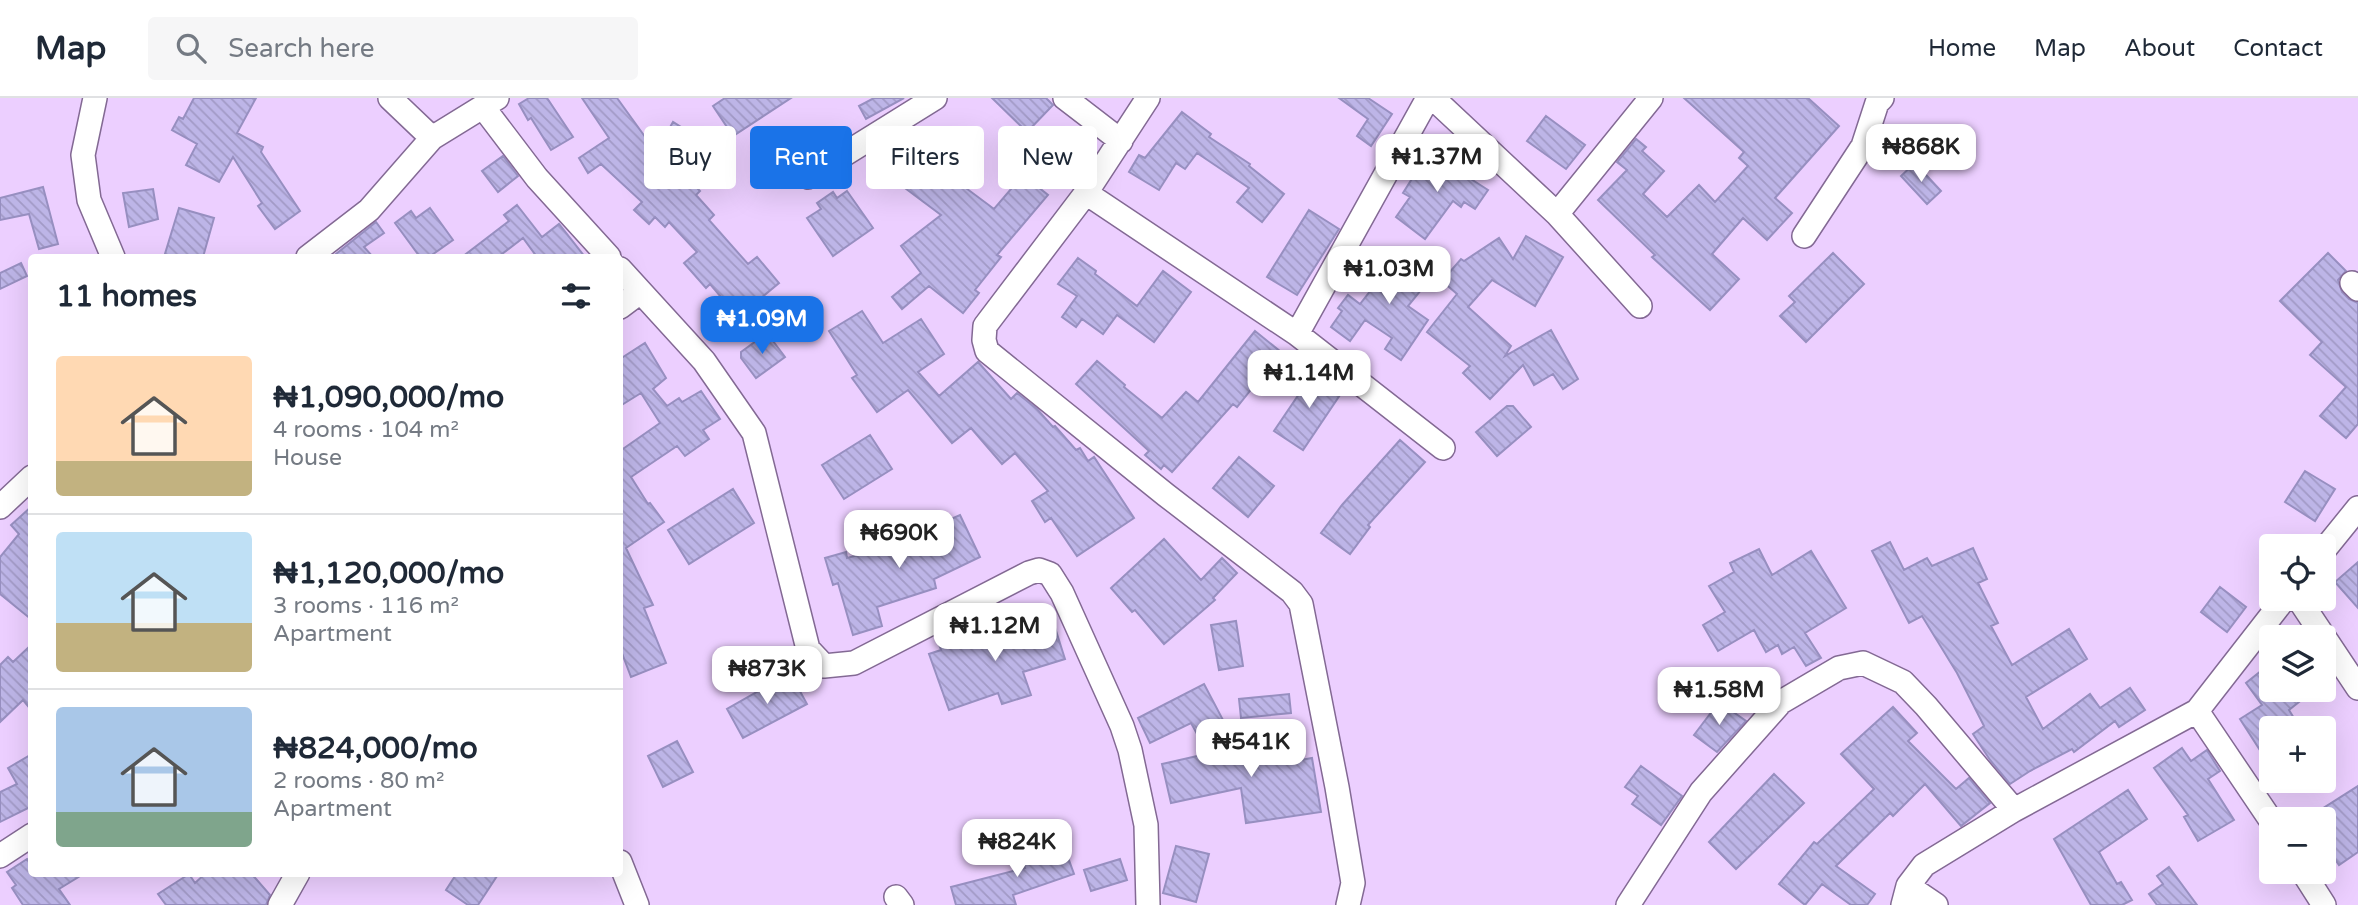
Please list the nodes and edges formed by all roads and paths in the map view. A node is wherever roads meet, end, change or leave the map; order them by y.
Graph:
1 (95, 98) edge
2 (390, 98) edge
3 (935, 98) edge
4 (1065, 98) edge
5 (1148, 98) edge
6 (1431, 98) edge
7 (1651, 98) edge
8 (1877, 100) edge
9 (490, 102) edge
10 (432, 138) junction
11 (1121, 141) junction
12 (852, 150) edge
13 (1086, 193) junction
14 (1557, 214) junction
15 (1804, 236) dead end
16 (112, 254) edge
17 (312, 254) edge
18 (606, 254) edge
19 (623, 272) edge
20 (640, 292) junction
21 (623, 305) edge
22 (1640, 306) dead end
23 (1297, 334) junction
24 (1443, 448) dead end
25 (28, 481) edge
26 (0, 507) edge
27 (2358, 508) edge
28 (2336, 535) edge
29 (2275, 611) edge
30 (2307, 611) edge
31 (2358, 688) edge
32 (2197, 711) junction
33 (2262, 807) edge
34 (2014, 810) junction
35 (28, 838) edge
36 (0, 856) edge
37 (623, 870) edge
38 (296, 877) edge
39 (2311, 884) edge
40 (1906, 895) edge
41 (280, 905) edge
42 (637, 905) edge
43 (1148, 905) edge
44 (1348, 905) edge
45 (1629, 905) edge
46 (1936, 905) edge
47 (2324, 905) edge

1 - 16 street
2 - 10 street
3 - 12 street
4 - 11 street
5 - 11 street
6 - 14 street
6 - 23 street
7 - 14 street
8 - 15 street
9 - 10 street
9 - 18 street
10 - 17 street
11 - 13 street
13 - 23 street
13 - 44 street
14 - 22 street
19 - 20 street
20 - 21 street
20 - 43 street
23 - 24 street
25 - 26 street
27 - 28 street
29 - 32 street
30 - 31 street
32 - 33 street
32 - 34 street
34 - 40 street
34 - 45 street
35 - 36 street
37 - 42 street
38 - 41 street
39 - 47 street
40 - 46 street

